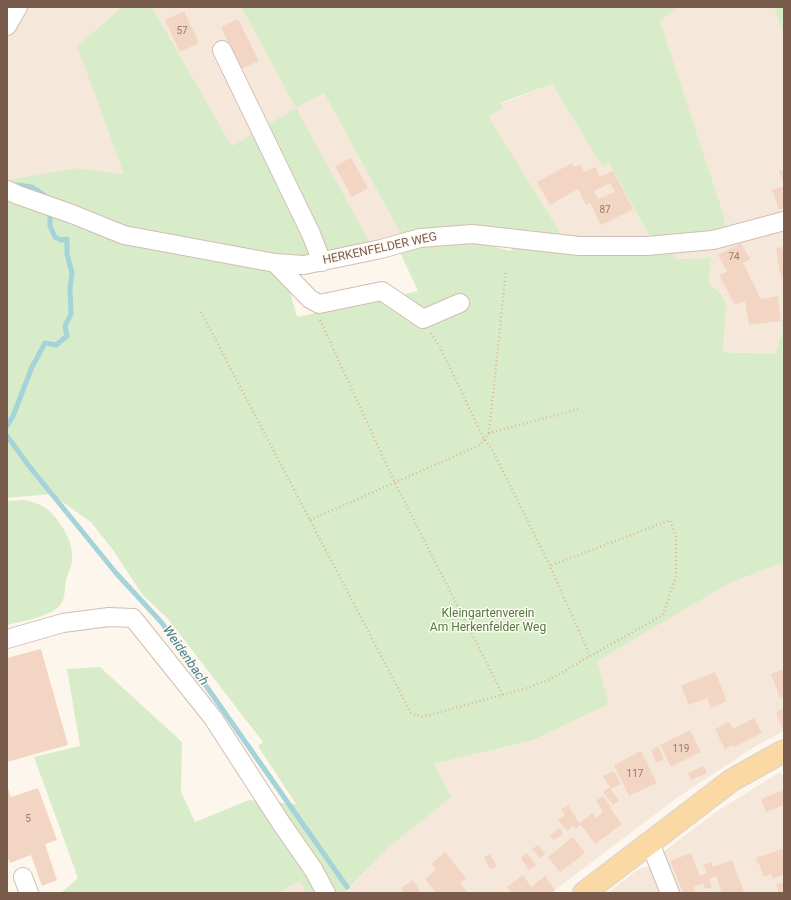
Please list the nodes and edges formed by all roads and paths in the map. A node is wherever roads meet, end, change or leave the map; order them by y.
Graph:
1 (18, 7) edge
2 (7, 26) edge
3 (222, 50) dead end
4 (7, 190) edge
5 (784, 221) edge
6 (322, 262) junction
7 (274, 263) junction
8 (506, 270) dead end
9 (310, 299) junction
10 (460, 303) dead end
11 (202, 312) dead end
12 (423, 319) junction
13 (579, 409) dead end
14 (489, 433) junction
15 (484, 439) junction
16 (395, 483) junction
17 (310, 520) junction
18 (550, 566) junction
19 (7, 639) edge
20 (590, 656) junction
21 (504, 695) junction
22 (784, 751) edge
23 (650, 843) junction
24 (326, 893) edge
25 (584, 893) edge
26 (670, 893) edge

1 - 2 street
3 - 6 street
4 - 7 street, HERKENFELDER WEG
5 - 6 street, HERKENFELDER WEG
6 - 7 street, HERKENFELDER WEG
7 - 9 street
8 - 14 path
9 - 12 street
9 - 16 path
10 - 12 street
11 - 17 path
12 - 15 path
13 - 14 path
14 - 15 path
15 - 16 path
15 - 18 path
16 - 17 path
16 - 21 path
17 - 21 path
18 - 20 path
18 - 20 path
19 - 24 street
20 - 21 path
22 - 23 main road
23 - 25 main road
23 - 26 street

